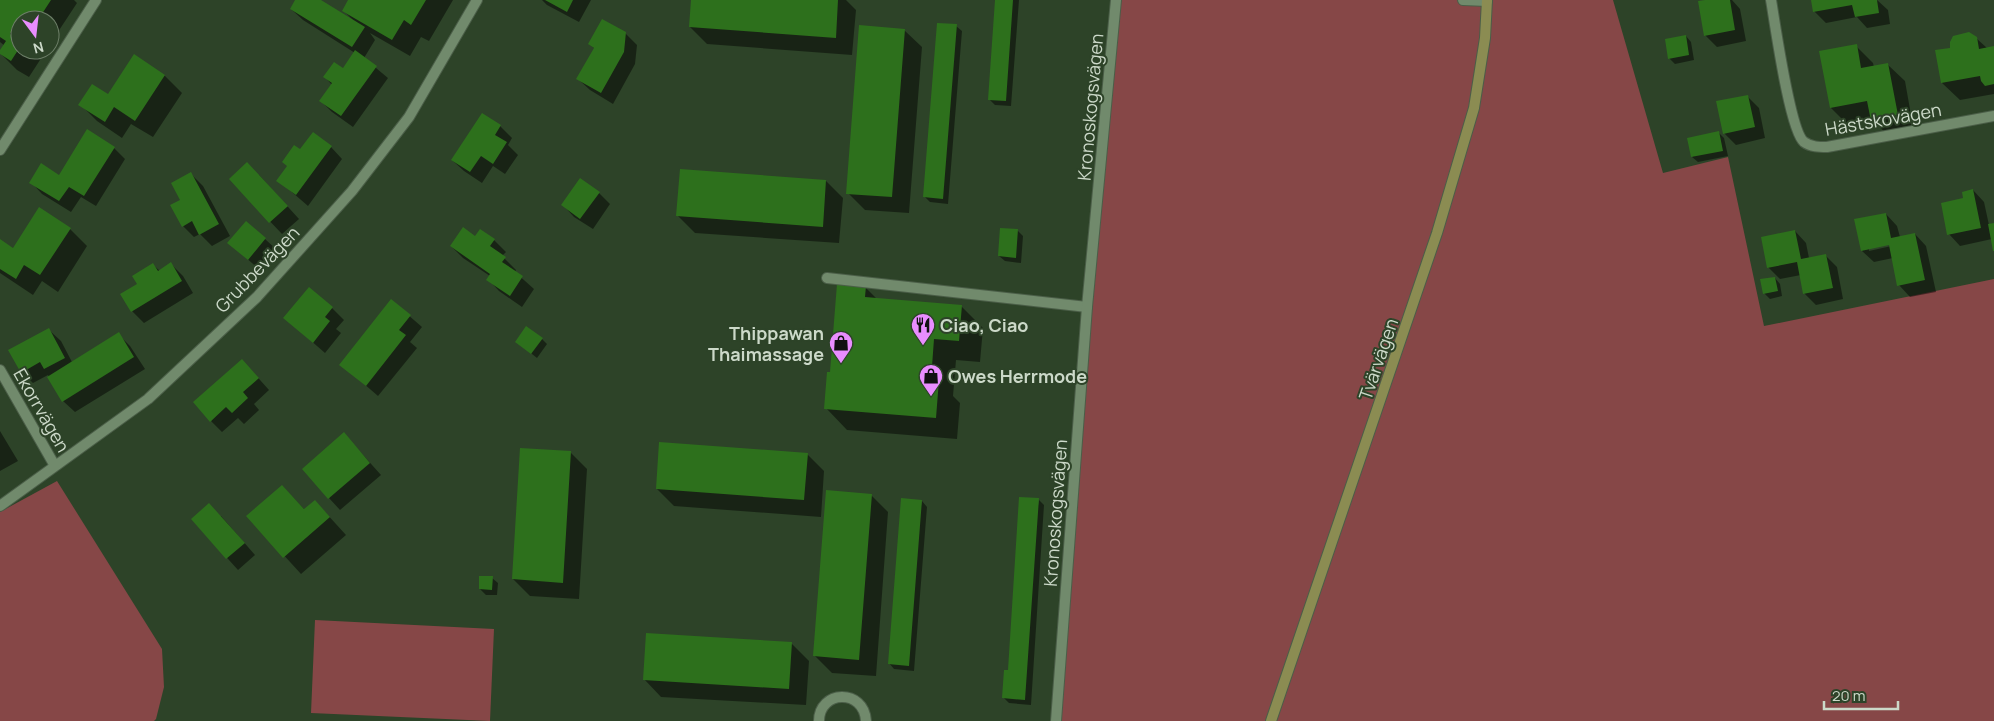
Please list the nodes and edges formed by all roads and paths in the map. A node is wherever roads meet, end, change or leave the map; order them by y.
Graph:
1 (96, 0) edge
2 (477, 0) edge
3 (1116, 0) edge
4 (1463, 0) edge
5 (1770, 0) edge
6 (1487, 1) edge
7 (1994, 116) edge
8 (0, 150) edge
9 (827, 278) dead end
10 (1087, 307) junction
11 (0, 370) edge
12 (56, 466) junction
13 (0, 506) edge
14 (819, 721) edge
15 (866, 721) edge
16 (1056, 721) edge
17 (1271, 721) edge

1 - 8 street
2 - 12 street, Grubbevägen
3 - 10 street, Kronoskogsvägen
4 - 6 street
5 - 7 street, Hästskovägen
6 - 17 street, Tvärvägen
9 - 10 street
10 - 16 street, Kronoskogsvägen
11 - 12 street, Ekorrvägen
12 - 13 street, Grubbevägen
14 - 15 street

